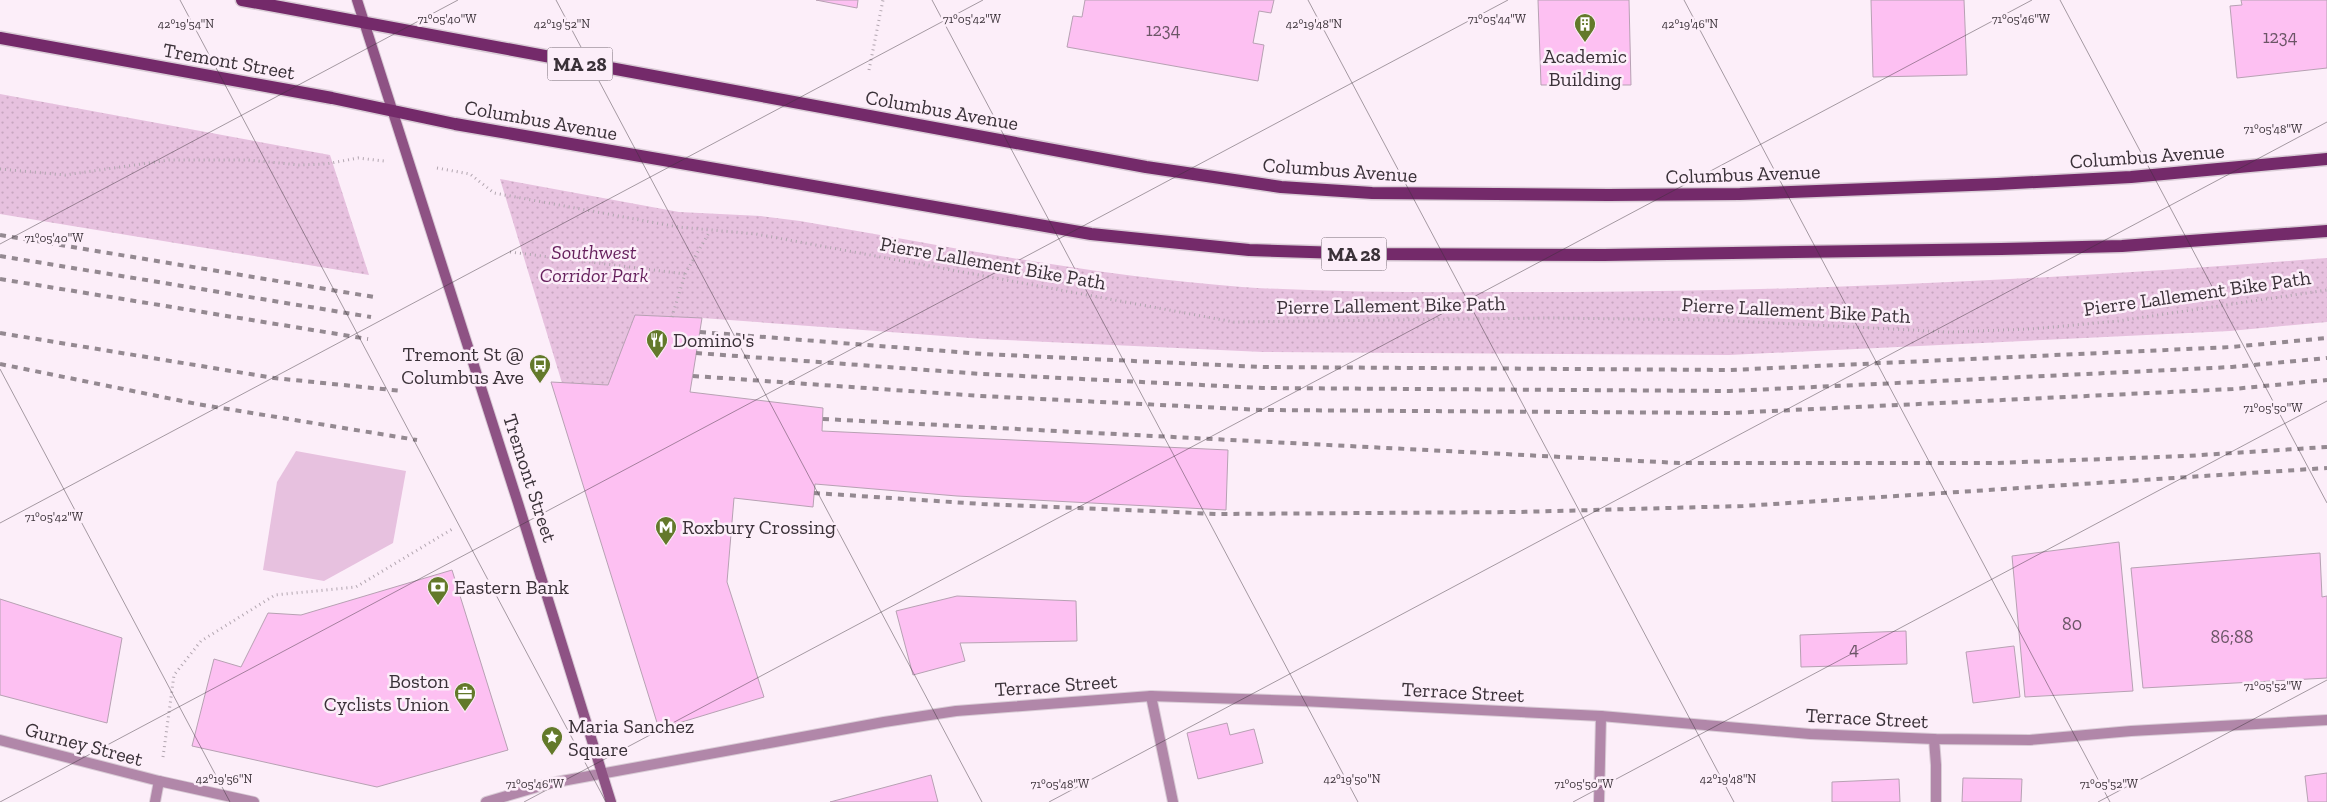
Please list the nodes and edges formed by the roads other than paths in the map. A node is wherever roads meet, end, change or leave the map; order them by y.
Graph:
1 (242, 0) edge
2 (357, 0) edge
3 (364, 22) junction
4 (0, 38) edge
5 (392, 110) junction
6 (2327, 159) edge
7 (2327, 231) edge
8 (1151, 696) junction
9 (1601, 716) junction
10 (2327, 720) edge
11 (1934, 739) junction
12 (0, 740) edge
13 (602, 774) junction
14 (159, 781) junction
15 (155, 802) edge
16 (254, 802) edge
17 (486, 802) edge
18 (611, 802) edge
19 (1173, 802) edge
20 (1599, 802) edge
21 (1936, 802) edge

1 - 3 main road, MA 28
2 - 3 main road, Tremont Street
3 - 5 main road, Tremont Street
3 - 6 main road, Columbus Avenue / MA 28
4 - 5 main road, Tremont Street / MA 28
5 - 7 main road, Columbus Avenue / MA 28
5 - 13 main road, Tremont Street
8 - 9 street, Terrace Street
8 - 13 street, Terrace Street
8 - 19 street
9 - 11 street, Terrace Street
9 - 20 street
10 - 11 street, Terrace Street
11 - 21 street
12 - 14 street, Gurney Street
13 - 17 street
13 - 18 main road, Tremont Street
14 - 15 street, Gurney Street
14 - 16 street, Gurney Street

